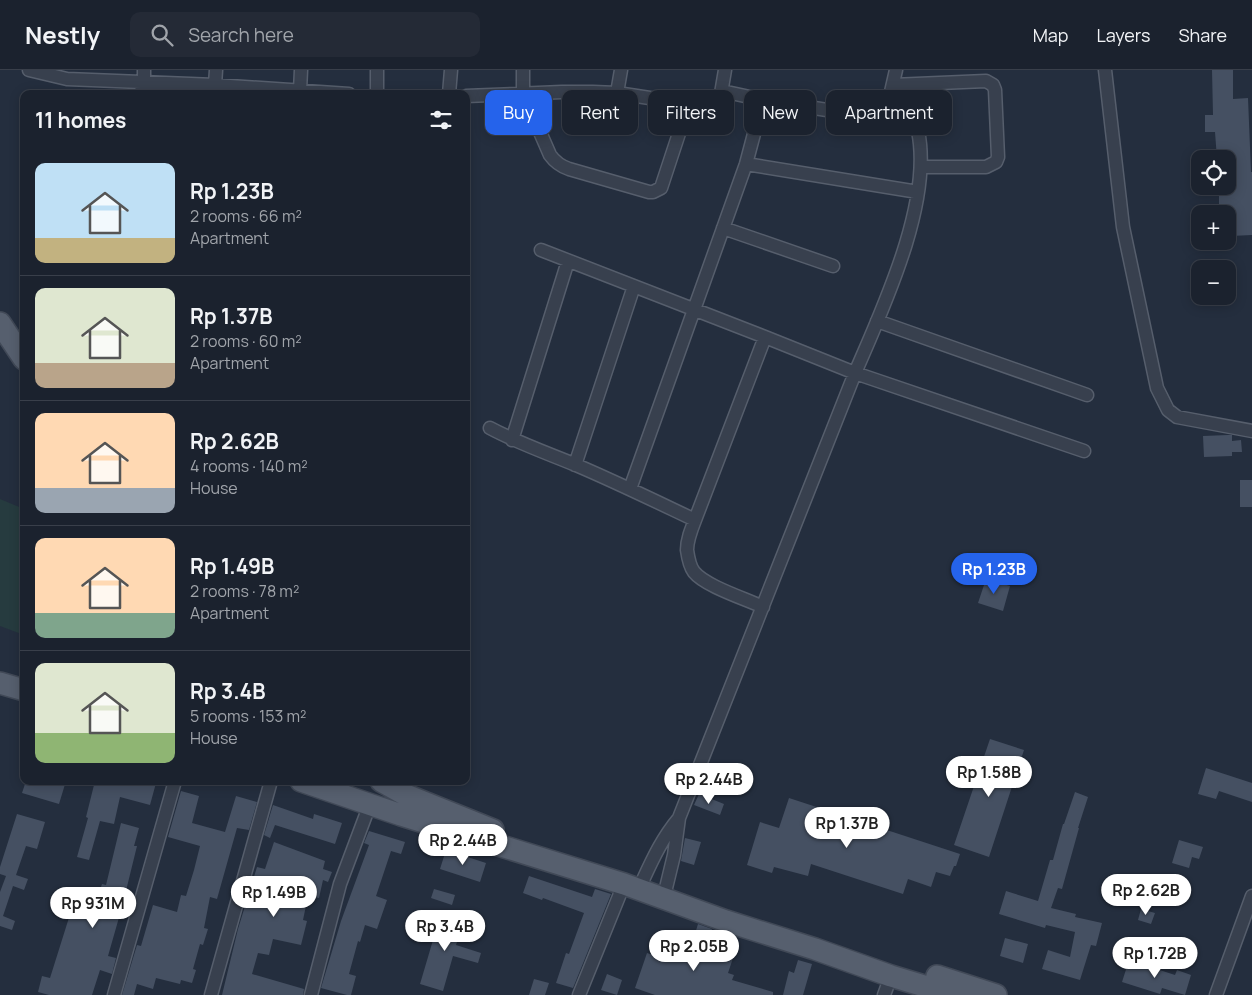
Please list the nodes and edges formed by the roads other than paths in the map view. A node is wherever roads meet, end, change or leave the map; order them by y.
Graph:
1 (29, 70) edge
2 (216, 70) edge
3 (301, 70) edge
4 (377, 70) edge
5 (451, 70) edge
6 (523, 70) edge
7 (621, 70) edge
8 (725, 70) edge
9 (896, 70) edge
10 (1105, 70) edge
11 (67, 75) edge
12 (143, 82) edge
13 (893, 85) junction
14 (214, 89) edge
15 (245, 90) edge
16 (306, 90) edge
17 (377, 90) edge
18 (449, 90) edge
19 (523, 90) edge
20 (618, 90) edge
21 (722, 90) edge
22 (892, 90) edge
23 (485, 95) edge
24 (470, 96) edge
25 (541, 135) edge
26 (678, 135) edge
27 (754, 135) edge
28 (919, 135) edge
29 (746, 164) junction
30 (921, 167) junction
31 (918, 192) junction
32 (724, 228) junction
33 (541, 250) dead end
34 (568, 261) junction
35 (833, 266) dead end
36 (634, 286) junction
37 (695, 309) junction
38 (877, 322) junction
39 (0, 323) edge
40 (765, 337) junction
41 (20, 352) edge
42 (855, 373) junction
43 (1086, 394) dead end
44 (490, 428) dead end
45 (1252, 431) edge
46 (512, 440) junction
47 (1084, 451) dead end
48 (575, 465) junction
49 (630, 489) junction
50 (695, 520) junction
51 (763, 607) junction
52 (0, 683) edge
53 (20, 689) edge
54 (174, 785) edge
55 (270, 785) edge
56 (313, 785) edge
57 (388, 785) edge
58 (370, 804) junction
59 (679, 818) junction
60 (634, 882) junction
61 (666, 888) junction
62 (1252, 896) edge
63 (734, 917) junction
64 (887, 985) edge
65 (114, 995) edge
66 (210, 995) edge
67 (311, 995) edge
68 (579, 995) edge
69 (954, 995) edge
70 (996, 995) edge
71 (1216, 995) edge

1 - 11 street
2 - 14 street
3 - 16 street
4 - 17 street
5 - 18 street
6 - 19 street
7 - 20 street
8 - 21 street
9 - 13 street
10 - 45 street
11 - 12 street
12 - 14 street
13 - 22 street
13 - 30 street
14 - 15 street
23 - 24 street
25 - 26 street
27 - 29 street
28 - 30 street
29 - 31 street
29 - 32 street
30 - 31 street
31 - 38 street
32 - 35 street
32 - 37 street
33 - 34 street
34 - 36 street
34 - 46 street
36 - 37 street
36 - 48 street
37 - 40 street
37 - 49 street
38 - 42 street
38 - 43 street
39 - 41 main road
40 - 42 street
40 - 50 street
42 - 47 street
42 - 51 street
44 - 46 street
46 - 48 street
48 - 49 street
49 - 50 street
50 - 51 street
51 - 59 street
52 - 53 main road
54 - 65 street
55 - 66 street
56 - 58 main road
57 - 60 main road
58 - 60 main road
58 - 67 street
59 - 60 street
59 - 61 street
60 - 61 main road
60 - 63 main road
60 - 68 street
61 - 63 main road
62 - 71 street
63 - 64 main road
63 - 70 main road
64 - 69 main road

